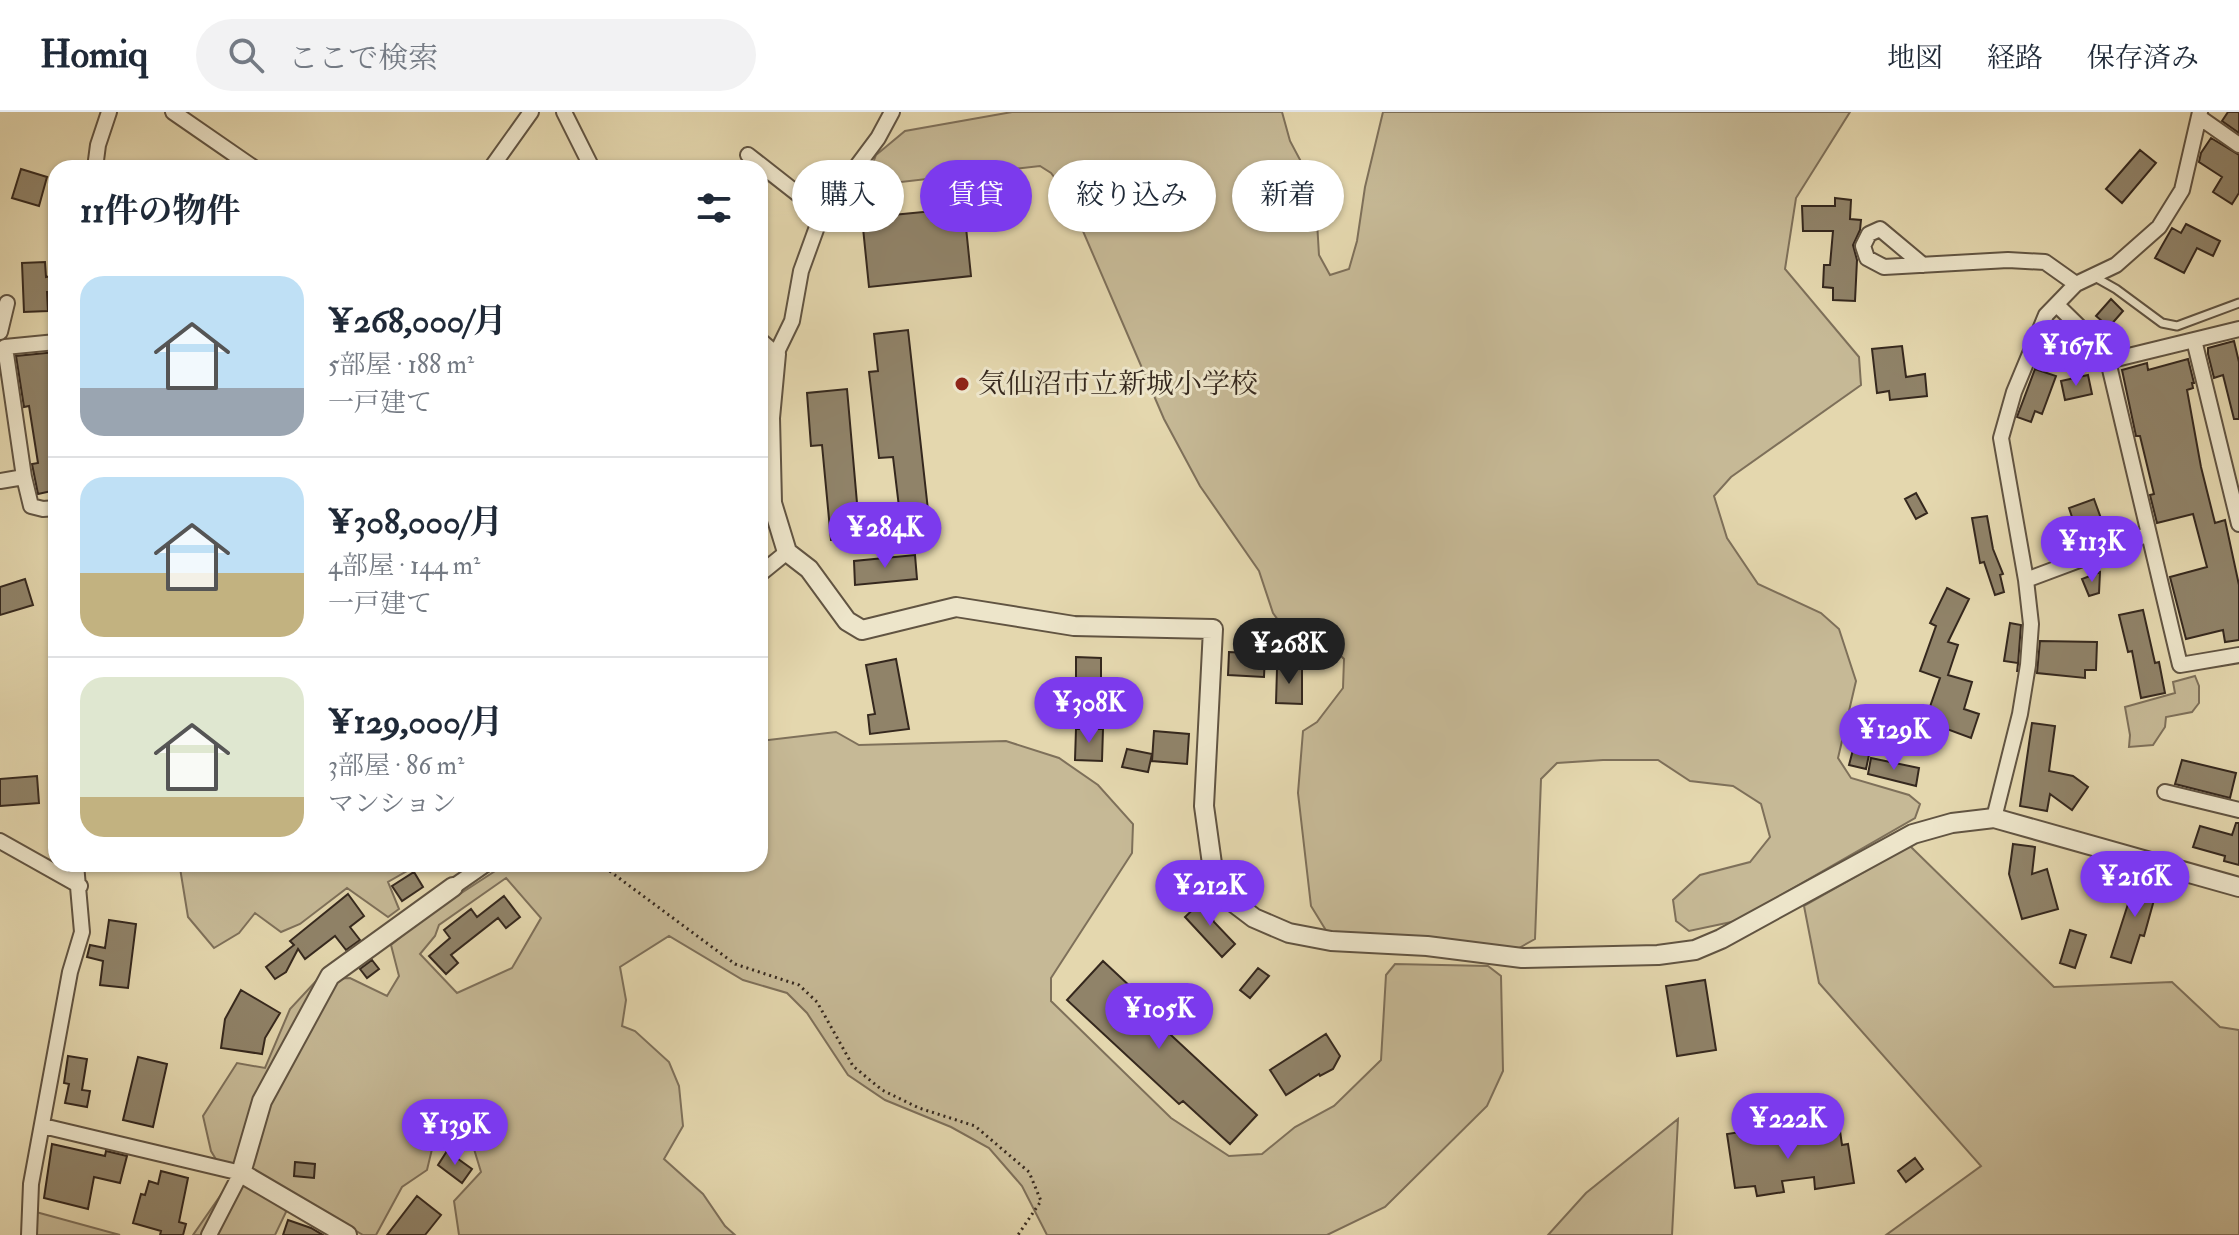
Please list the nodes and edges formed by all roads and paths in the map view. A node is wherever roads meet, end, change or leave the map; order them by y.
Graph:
1 (109, 112) edge
2 (173, 112) edge
3 (564, 112) edge
4 (892, 112) edge
5 (527, 113) edge
6 (2199, 115) edge
7 (2239, 145) edge
8 (748, 155) dead end
9 (96, 160) edge
10 (242, 160) edge
11 (496, 160) edge
12 (588, 160) edge
13 (754, 160) edge
14 (862, 160) edge
15 (768, 171) edge
16 (792, 189) edge
17 (815, 232) edge
18 (1923, 265) dead end
19 (2093, 276) junction
20 (2076, 284) junction
21 (7, 303) dead end
22 (2239, 303) edge
23 (2057, 305) junction
24 (2239, 329) edge
25 (0, 332) edge
26 (2194, 340) junction
27 (48, 343) edge
28 (768, 347) edge
29 (3, 348) edge
30 (776, 354) junction
31 (2108, 361) junction
32 (768, 388) edge
33 (768, 407) edge
34 (24, 477) junction
35 (0, 481) edge
36 (48, 509) edge
37 (2239, 524) edge
38 (2149, 534) junction
39 (787, 552) junction
40 (768, 567) edge
41 (2026, 580) junction
42 (2239, 655) edge
43 (2165, 792) dead end
44 (2239, 810) edge
45 (1994, 818) junction
46 (0, 841) edge
47 (48, 868) edge
48 (55, 872) edge
49 (77, 872) edge
50 (475, 872) edge
51 (611, 872) edge
52 (80, 886) junction
53 (453, 887) joint
54 (2239, 887) edge
55 (43, 1126) junction
56 (241, 1173) junction
57 (29, 1235) edge
58 (209, 1235) edge
59 (347, 1235) edge
60 (1018, 1235) edge

1 - 9 street
2 - 10 street
3 - 12 street
4 - 14 street
5 - 11 street
6 - 7 street
6 - 19 street
8 - 13 street
15 - 16 street
17 - 30 street
18 - 20 street
19 - 20 street
19 - 22 lane
20 - 23 street
21 - 25 street
23 - 31 street
23 - 41 street
24 - 26 street
26 - 31 street
26 - 37 street
27 - 29 street
28 - 30 street
29 - 34 street
30 - 32 street
31 - 38 street
33 - 39 street
34 - 35 street
34 - 36 street
38 - 41 street
38 - 42 street
39 - 40 street
39 - 45 street
41 - 45 street
43 - 44 street
45 - 54 street
46 - 47 street
48 - 52 street
49 - 52 street
50 - 53 street
51 - 60 path
52 - 55 street
53 - 56 street
55 - 56 street
55 - 57 street
56 - 58 street
56 - 59 street

